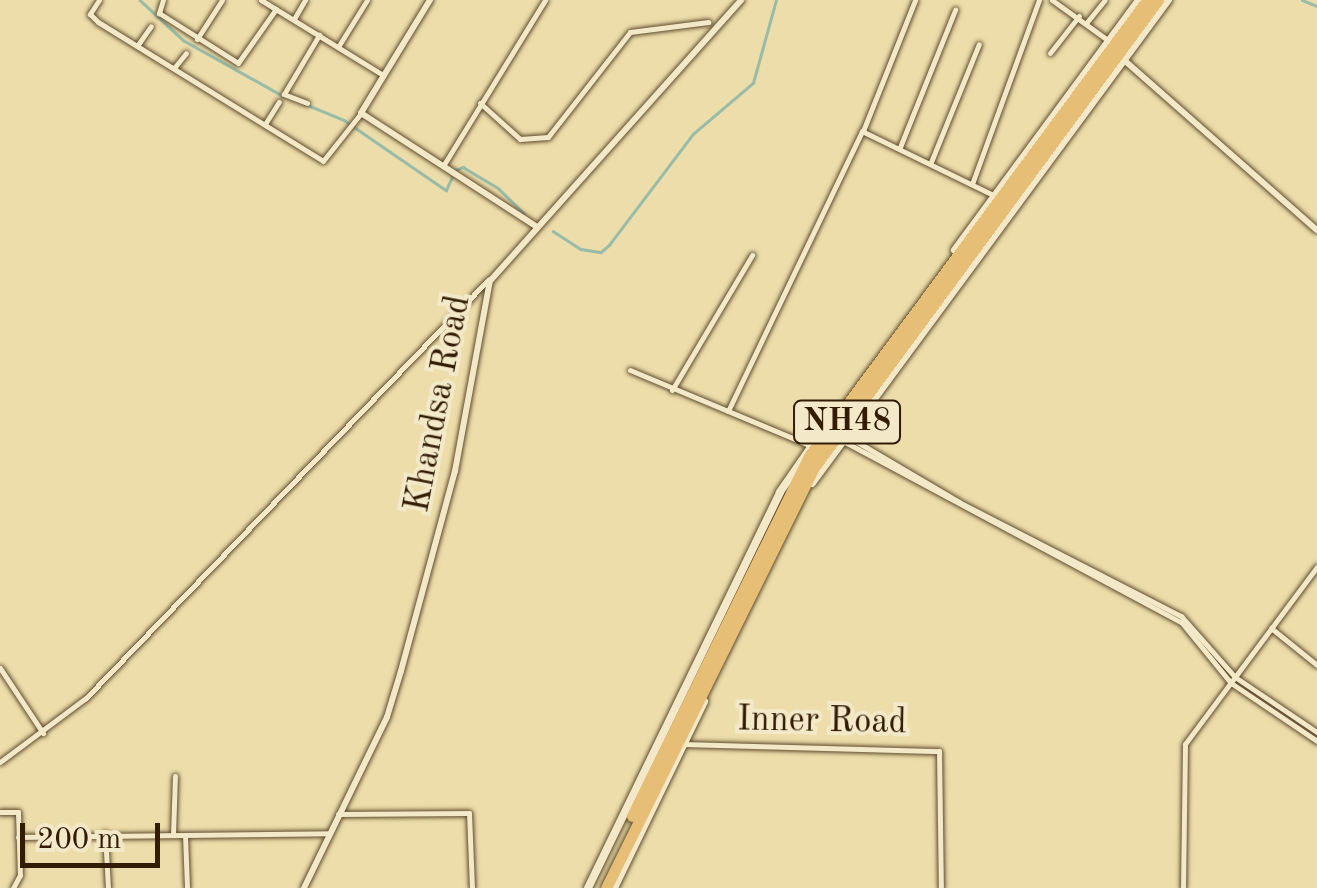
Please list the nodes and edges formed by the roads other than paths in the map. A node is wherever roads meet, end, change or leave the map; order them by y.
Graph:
1 (98, 0) edge
2 (163, 0) edge
3 (222, 0) edge
4 (262, 0) edge
5 (306, 0) edge
6 (366, 0) edge
7 (430, 0) edge
8 (545, 0) edge
9 (740, 0) edge
10 (914, 0) edge
11 (1039, 0) edge
12 (1052, 0) edge
13 (1072, 0) edge
14 (1105, 0) edge
15 (1139, 0) edge
16 (1148, 0) edge
17 (1158, 0) edge
18 (1168, 0) edge
19 (276, 9) junction
20 (1068, 9) junction
21 (955, 10) dead end
22 (1079, 16) junction
23 (294, 19) junction
24 (708, 22) dead end
25 (1087, 22) junction
26 (151, 26) dead end
27 (319, 35) junction
28 (196, 38) junction
29 (1108, 41) junction
30 (979, 44) dead end
31 (137, 46) junction
32 (338, 47) junction
33 (186, 53) dead end
34 (1050, 53) dead end
35 (1124, 60) junction
36 (174, 68) junction
37 (383, 74) junction
38 (279, 102) dead end
39 (307, 103) dead end
40 (480, 103) junction
41 (361, 113) junction
42 (265, 124) junction
43 (863, 130) junction
44 (900, 147) junction
45 (931, 162) junction
46 (443, 166) junction
47 (972, 184) junction
48 (995, 196) junction
49 (536, 226) junction
50 (1317, 230) edge
51 (752, 255) dead end
52 (492, 277) junction
53 (630, 370) dead end
54 (672, 391) junction
55 (728, 411) junction
56 (845, 438) junction
57 (808, 444) junction
58 (1317, 566) edge
59 (1270, 628) junction
60 (1317, 665) edge
61 (0, 668) edge
62 (1233, 680) junction
63 (1317, 732) edge
64 (44, 733) junction
65 (1317, 741) edge
66 (685, 744) junction
67 (0, 762) edge
68 (175, 776) dead end
69 (0, 812) edge
70 (338, 814) junction
71 (105, 834) junction
72 (329, 834) junction
73 (173, 835) junction
74 (185, 836) junction
75 (18, 837) junction
76 (13, 888) edge
77 (108, 888) edge
78 (187, 888) edge
79 (304, 888) edge
80 (472, 888) edge
81 (588, 888) edge
82 (598, 888) edge
83 (606, 888) edge
84 (614, 888) edge
85 (940, 888) edge
86 (1183, 888) edge

1 - 31 street
2 - 28 street
3 - 28 street
4 - 19 street
5 - 23 street
6 - 32 street
7 - 37 street
8 - 40 street
9 - 49 street, Khandsa Road
10 - 43 street
11 - 47 street
12 - 20 street
13 - 20 street
14 - 25 street
15 - 29 main road
16 - 82 highway, NH48
17 - 83 highway, NH48
18 - 35 main road
19 - 23 street
19 - 28 street
20 - 22 street
21 - 44 street
22 - 25 street
22 - 34 street
23 - 27 street
24 - 40 street
25 - 29 street
26 - 31 street
27 - 32 street
27 - 39 street
29 - 48 main road
30 - 45 street
31 - 36 street
32 - 37 street
33 - 36 street
35 - 50 street
35 - 56 main road
36 - 42 street
37 - 41 street
38 - 42 street
40 - 46 street
41 - 42 street
41 - 46 street
43 - 44 street
43 - 55 street
44 - 45 street
45 - 47 street
46 - 49 street
47 - 48 street
48 - 57 main road
49 - 52 street, Khandsa Road
51 - 54 street
52 - 64 street
52 - 70 street, Khandsa Road
53 - 54 street
54 - 55 street
55 - 57 street
56 - 62 street
56 - 66 main road
57 - 81 main road
58 - 59 street
59 - 60 street
59 - 62 street
61 - 64 street
62 - 63 street
62 - 65 street
62 - 86 street
64 - 67 street
66 - 84 main road
66 - 85 street, Inner Road
68 - 73 street
69 - 75 street
70 - 72 street, Khandsa Road
70 - 80 street
71 - 73 street
71 - 75 street
71 - 77 street
72 - 74 street
72 - 79 street, Khandsa Road
73 - 74 street
74 - 78 street
75 - 76 street

